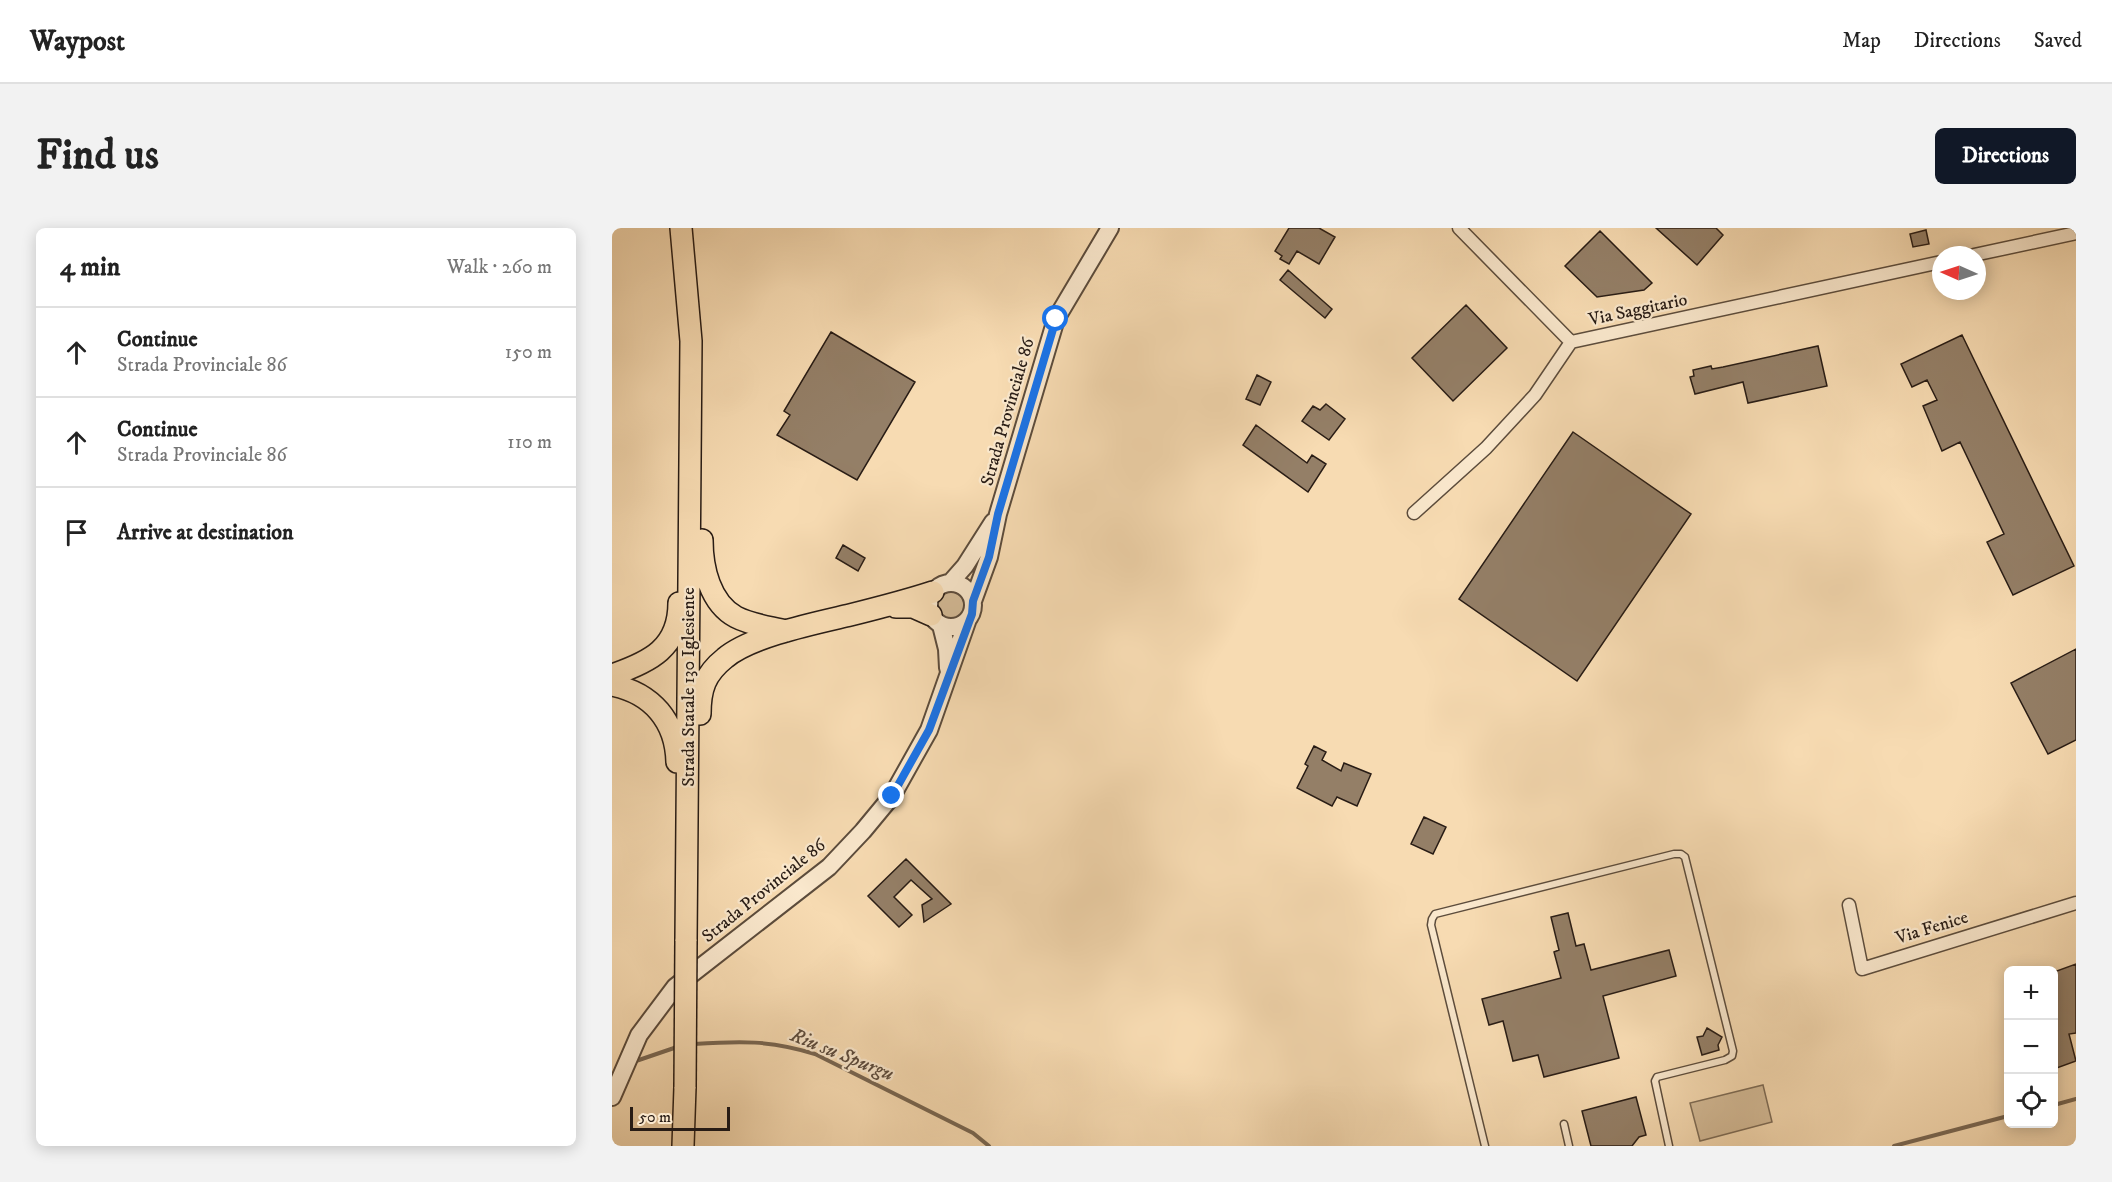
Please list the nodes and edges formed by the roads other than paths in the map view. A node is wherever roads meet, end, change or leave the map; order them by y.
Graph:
1 (681, 228) edge
2 (1110, 228) edge
3 (1459, 228) edge
4 (2076, 233) edge
5 (1986, 252) edge
6 (1932, 264) edge
7 (1571, 342) junction
8 (691, 435) junction
9 (1414, 513) dead end
10 (998, 514) junction
11 (942, 588) junction
12 (973, 601) junction
13 (886, 606) junction
14 (936, 620) junction
15 (968, 620) junction
16 (786, 631) junction
17 (612, 675) edge
18 (949, 676) junction
19 (612, 685) edge
20 (687, 854) junction
21 (2076, 903) edge
22 (1849, 904) dead end
23 (612, 1097) edge
24 (1564, 1124) dead end
25 (683, 1146) edge
26 (1485, 1146) edge
27 (1569, 1146) edge
28 (1669, 1146) edge

1 - 8 highway, Strada Statale 130 Iglesiente
2 - 10 street, Strada Provinciale 86
3 - 7 street
4 - 5 street
6 - 7 street, Via Saggitario
7 - 9 street, Via Saggitario
8 - 16 highway
8 - 17 highway
8 - 20 highway, Strada Statale 130 Iglesiente
10 - 11 street, Strada Provinciale 86
10 - 12 street, Strada Provinciale 86
11 - 12 street
11 - 13 highway
11 - 14 street
12 - 15 street
13 - 14 highway
13 - 16 highway
14 - 15 street
14 - 18 street, Strada Provinciale 86
15 - 18 street, Strada Provinciale 86
16 - 20 highway
18 - 23 street, Strada Provinciale 86
19 - 20 highway
20 - 25 highway, Strada Statale 130 Iglesiente, bridge
21 - 22 street, Via Fenice
24 - 27 lane
26 - 28 lane

